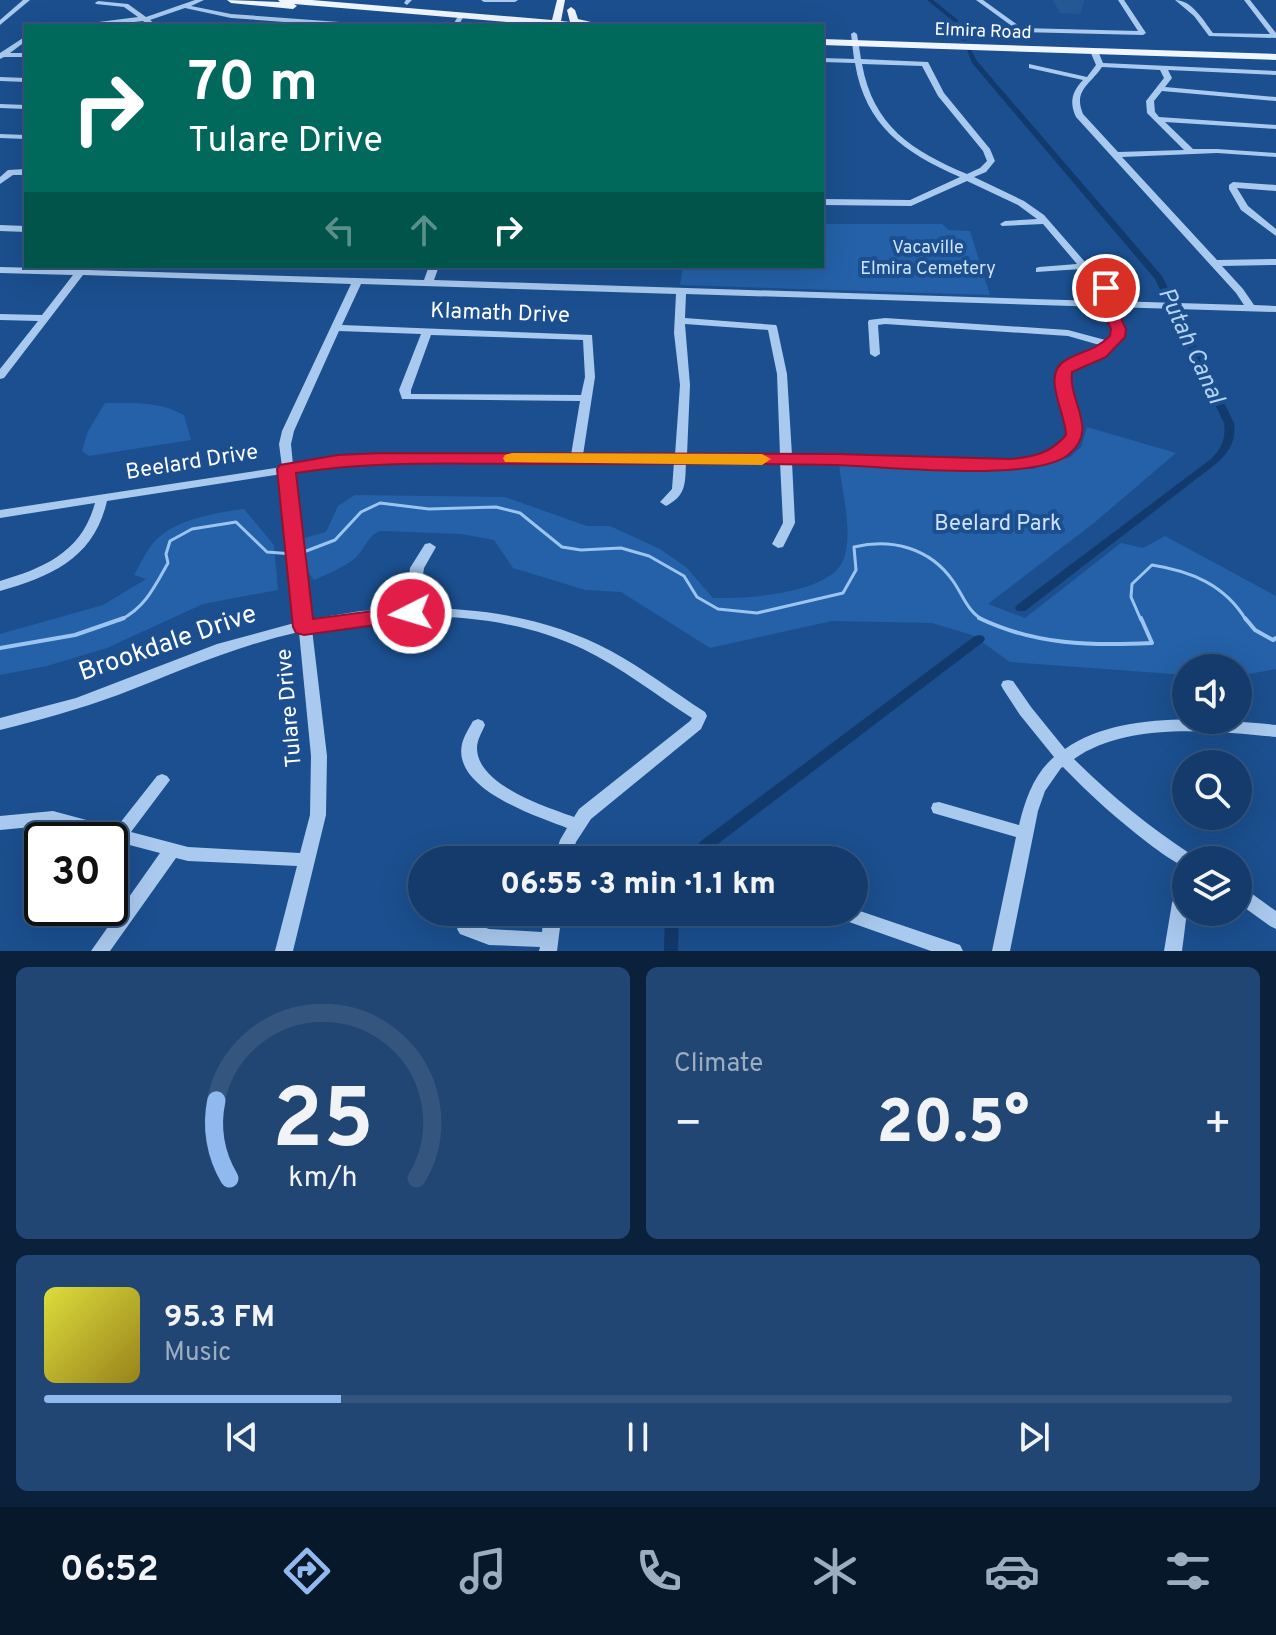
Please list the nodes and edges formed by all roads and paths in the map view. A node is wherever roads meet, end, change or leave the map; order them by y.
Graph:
1 (27, 0) edge
2 (201, 0) edge
3 (231, 0) edge
4 (282, 0) edge
5 (484, 0) edge
6 (515, 0) edge
7 (561, 0) edge
8 (979, 0) edge
9 (1121, 0) edge
10 (1178, 0) edge
11 (1247, 0) edge
12 (98, 3) dead end
13 (572, 5) edge
14 (188, 7) junction
15 (558, 11) junction
16 (145, 19) junction
17 (457, 19) edge
18 (1264, 21) junction
19 (1276, 21) edge
20 (0, 23) edge
21 (102, 24) edge
22 (151, 24) edge
23 (339, 24) edge
24 (511, 24) edge
25 (543, 24) edge
26 (560, 24) edge
27 (561, 24) edge
28 (591, 24) edge
29 (24, 39) edge
30 (855, 39) junction
31 (824, 43) edge
32 (1094, 51) junction
33 (1, 55) edge
34 (24, 55) edge
35 (1276, 55) edge
36 (824, 60) edge
37 (859, 61) junction
38 (1100, 65) junction
39 (1032, 66) dead end
40 (1163, 68) junction
41 (1276, 73) edge
42 (0, 79) edge
43 (1087, 79) junction
44 (24, 80) edge
45 (1161, 89) junction
46 (1276, 99) edge
47 (0, 106) edge
48 (24, 107) edge
49 (1156, 119) junction
50 (1276, 127) edge
51 (0, 136) edge
52 (24, 137) edge
53 (1190, 151) junction
54 (1116, 155) junction
55 (1276, 155) edge
56 (24, 172) edge
57 (966, 177) junction
58 (0, 181) edge
59 (1276, 188) edge
60 (824, 202) edge
61 (1044, 221) junction
62 (1005, 224) dead end
63 (0, 228) edge
64 (24, 229) edge
65 (1273, 229) edge
66 (1276, 262) edge
67 (1215, 263) junction
68 (433, 268) edge
69 (84, 269) edge
70 (1086, 269) junction
71 (0, 270) edge
72 (1039, 270) dead end
73 (357, 281) junction
74 (428, 284) junction
75 (681, 292) junction
76 (1107, 303) junction
77 (1251, 309) junction
78 (1276, 309) edge
79 (0, 317) edge
80 (45, 318) junction
81 (680, 321) junction
82 (336, 328) junction
83 (427, 332) junction
84 (1112, 345) junction
85 (875, 354) dead end
86 (0, 376) edge
87 (585, 398) junction
88 (576, 459) junction
89 (680, 459) junction
90 (785, 459) junction
91 (286, 469) junction
92 (102, 498) junction
93 (666, 502) dead end
94 (0, 514) edge
95 (778, 544) dead end
96 (430, 547) dead end
97 (0, 586) edge
98 (411, 613) junction
99 (304, 627) junction
100 (1008, 685) dead end
101 (0, 724) edge
102 (478, 725) dead end
103 (1276, 731) edge
104 (1067, 757) junction
105 (162, 780) dead end
106 (939, 808) dead end
107 (68, 822) edge
108 (0, 823) edge
109 (128, 824) edge
110 (576, 825) junction
111 (1025, 833) junction
112 (128, 839) edge
113 (568, 846) edge
114 (171, 851) junction
115 (1172, 851) edge
116 (307, 860) junction
117 (1252, 903) edge
118 (868, 921) edge
119 (1276, 921) edge
120 (1177, 926) edge
121 (466, 929) dead end
122 (549, 945) edge
123 (100, 951) edge
124 (284, 951) edge
125 (954, 951) edge
126 (1001, 951) edge
127 (1173, 951) edge

1 - 20 street
2 - 14 street
3 - 17 main road
4 - 17 main road
5 - 6 street
7 - 15 main road
8 - 9 street
10 - 18 street
11 - 18 street
12 - 16 street
13 - 27 main road
13 - 28 main road
14 - 16 street
14 - 23 street
15 - 17 main road
15 - 26 main road
16 - 21 street
16 - 22 street
17 - 24 main road
17 - 25 main road
18 - 19 street
29 - 33 street
30 - 31 main road, Elmira Road
30 - 32 main road, Elmira Road
30 - 37 street
32 - 35 main road, Elmira Road
32 - 38 street
33 - 34 street
36 - 37 street
37 - 57 street
37 - 57 street
38 - 40 street
38 - 43 street
39 - 43 street
40 - 41 street
40 - 45 street
42 - 44 street
43 - 54 street
45 - 46 street
45 - 49 street
47 - 48 street
49 - 50 street
49 - 53 street
51 - 52 street
53 - 54 street
53 - 55 street
54 - 67 street
56 - 58 street
57 - 60 street
57 - 61 street
59 - 65 street
61 - 62 street
61 - 70 street
63 - 64 street
66 - 67 street
67 - 77 street
68 - 74 street
69 - 71 street
69 - 73 street
69 - 80 street
70 - 72 street
70 - 76 street
73 - 74 street
73 - 82 street, Tulare Drive
74 - 75 street
75 - 76 street
75 - 81 street
76 - 77 street
76 - 84 street
77 - 78 street
79 - 80 street
80 - 86 street
81 - 89 street
81 - 90 street
82 - 83 street, Klamath Drive
82 - 91 street, Tulare Drive
83 - 87 street, Klamath Drive
83 - 87 street
84 - 85 street
84 - 90 street, Beelard Drive
87 - 88 street, Klamath Drive
88 - 89 street, Beelard Drive
88 - 91 street, Beelard Drive
89 - 90 street, Beelard Drive
89 - 93 street
90 - 95 street
91 - 92 street, Beelard Drive
91 - 99 street, Tulare Drive
92 - 94 street, Beelard Drive
92 - 97 street
96 - 98 street
98 - 99 street, Brookdale Drive
98 - 110 street, Brookdale Drive
99 - 101 street, Brookdale Drive
99 - 116 street, Tulare Drive
100 - 104 street
102 - 110 street
103 - 104 street
104 - 111 street
104 - 115 street
105 - 109 street
106 - 111 street
107 - 108 street
110 - 113 street, Brookdale Drive
111 - 126 street
112 - 114 street
114 - 116 street
114 - 123 street
116 - 124 street, Tulare Drive
117 - 119 street
118 - 125 street
120 - 127 street
121 - 122 street

